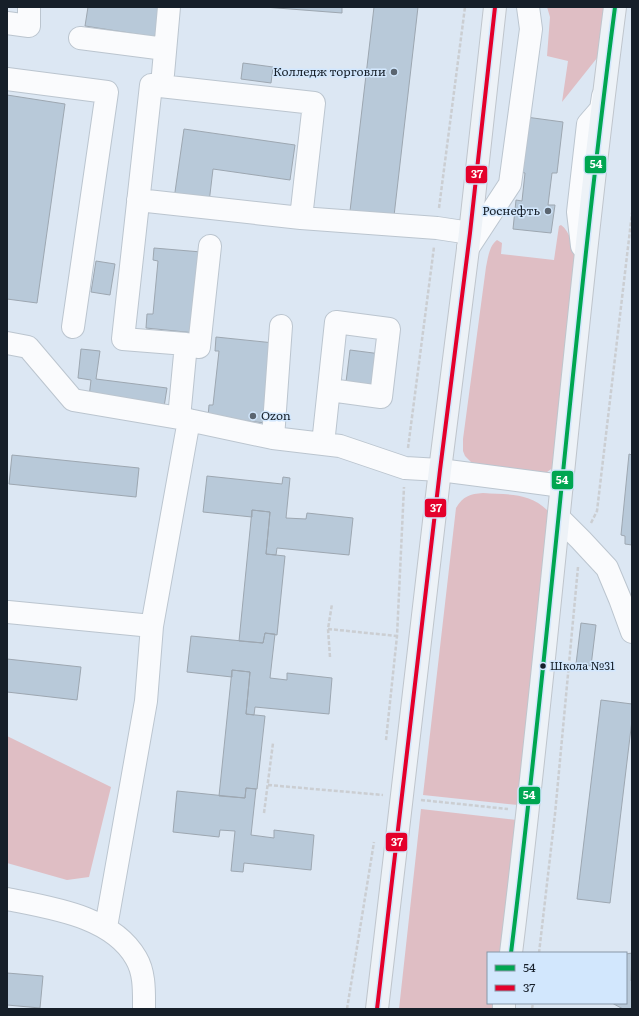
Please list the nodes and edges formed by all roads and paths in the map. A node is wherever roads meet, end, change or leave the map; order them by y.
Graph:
1 (29, 7) edge
2 (169, 7) edge
3 (465, 7) edge
4 (495, 7) edge
5 (528, 7) edge
6 (615, 7) edge
7 (7, 23) edge
8 (80, 38) dead end
9 (166, 49) junction
10 (162, 74) dead end
11 (7, 79) edge
12 (138, 200) junction
13 (632, 213) edge
14 (301, 218) junction
15 (437, 228) junction
16 (469, 240) junction
17 (210, 246) dead end
18 (281, 326) dead end
19 (73, 327) dead end
20 (7, 343) edge
21 (186, 344) junction
22 (330, 390) dead end
23 (184, 419) junction
24 (273, 438) junction
25 (323, 444) junction
26 (405, 468) junction
27 (440, 470) junction
28 (562, 486) junction
29 (558, 518) junction
30 (581, 540) junction
31 (626, 598) edge
32 (332, 604) dead end
33 (8, 612) edge
34 (152, 626) junction
35 (328, 629) junction
36 (632, 632) edge
37 (396, 636) junction
38 (330, 657) dead end
39 (386, 740) dead end
40 (273, 743) dead end
41 (383, 787) dead end
42 (382, 795) dead end
43 (264, 813) dead end
44 (374, 841) dead end
45 (7, 899) edge
46 (106, 927) junction
47 (511, 952) edge
48 (539, 952) edge
49 (144, 1009) edge
50 (347, 1009) edge
51 (377, 1009) edge

1 - 7 street
2 - 9 street
3 - 15 path
4 - 16 main road
5 - 16 street
6 - 28 main road
8 - 9 street
9 - 10 street
11 - 19 street
12 - 14 street
12 - 14 street
12 - 21 street
13 - 30 path
14 - 15 street
15 - 16 street
15 - 26 path
16 - 27 main road
17 - 21 street
18 - 24 street
20 - 23 street
21 - 23 street
22 - 25 street
23 - 24 street
23 - 34 street
24 - 25 street
25 - 26 street
26 - 27 street
26 - 37 path
27 - 28 street
27 - 51 main road
28 - 29 main road
29 - 30 street
29 - 47 main road
30 - 31 street
30 - 48 path
31 - 36 street
32 - 35 path
33 - 34 street
34 - 46 street
35 - 37 path
35 - 38 path
37 - 39 path
40 - 43 path
41 - 42 path
44 - 50 path
45 - 46 street
46 - 49 street

